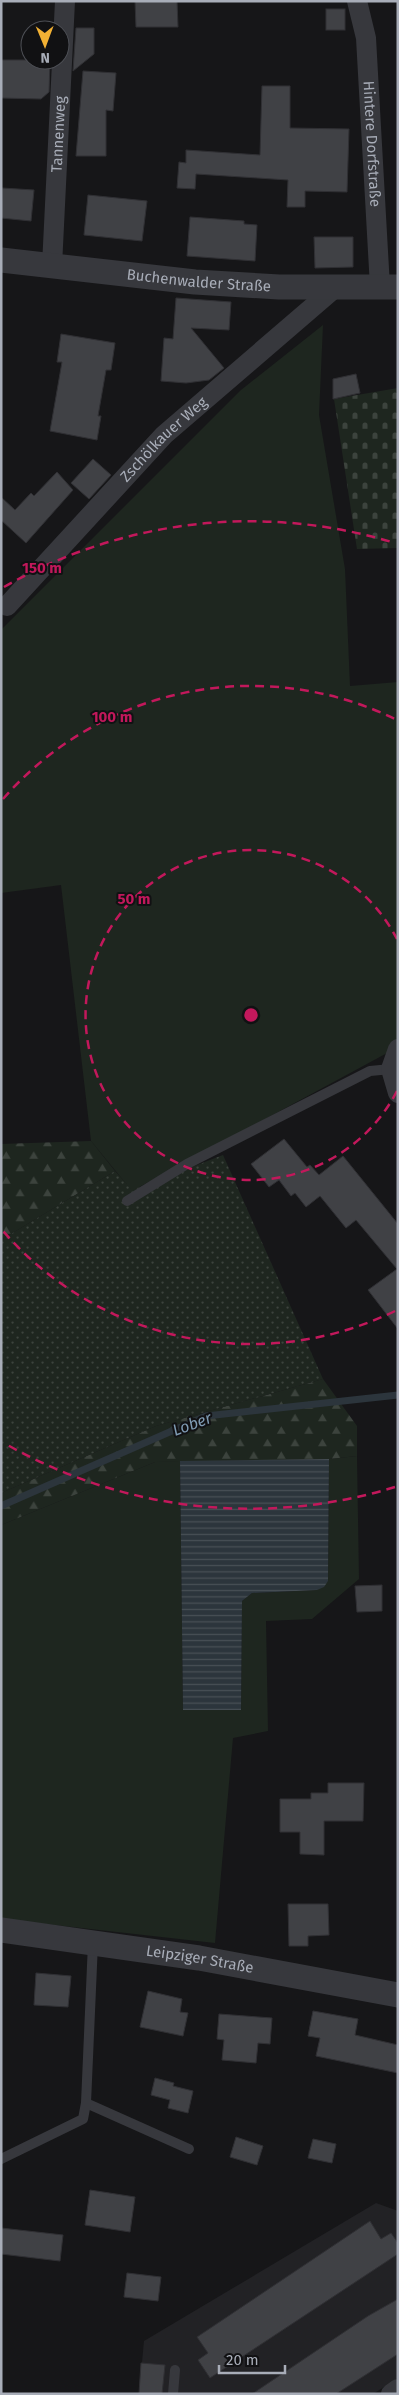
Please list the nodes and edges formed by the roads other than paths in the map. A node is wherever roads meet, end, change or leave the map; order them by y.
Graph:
1 (65, 1) edge
2 (357, 1) edge
3 (1, 260) edge
4 (52, 266) junction
5 (389, 287) edge
6 (336, 288) junction
7 (7, 606) dead end
8 (398, 1049) edge
9 (391, 1070) junction
10 (398, 1093) edge
11 (127, 1201) dead end
12 (1, 1930) edge
13 (93, 1942) junction
14 (398, 1995) edge
15 (86, 2103) junction
16 (189, 2149) dead end
17 (1, 2158) edge
18 (176, 2370) dead end
19 (398, 2389) edge
20 (173, 2394) edge
21 (391, 2394) edge

1 - 4 street, Tannenweg
2 - 5 street, Hintere Dorfstraße
3 - 4 street, Buchenwalder Straße
4 - 6 street, Buchenwalder Straße
5 - 6 street, Buchenwalder Straße
6 - 7 street, Zschölkauer Weg
8 - 9 street
9 - 10 street
9 - 11 lane
12 - 13 street, Leipziger Straße
13 - 14 street, Leipziger Straße
13 - 15 lane
15 - 16 lane
15 - 17 lane
18 - 20 lane
19 - 21 street

